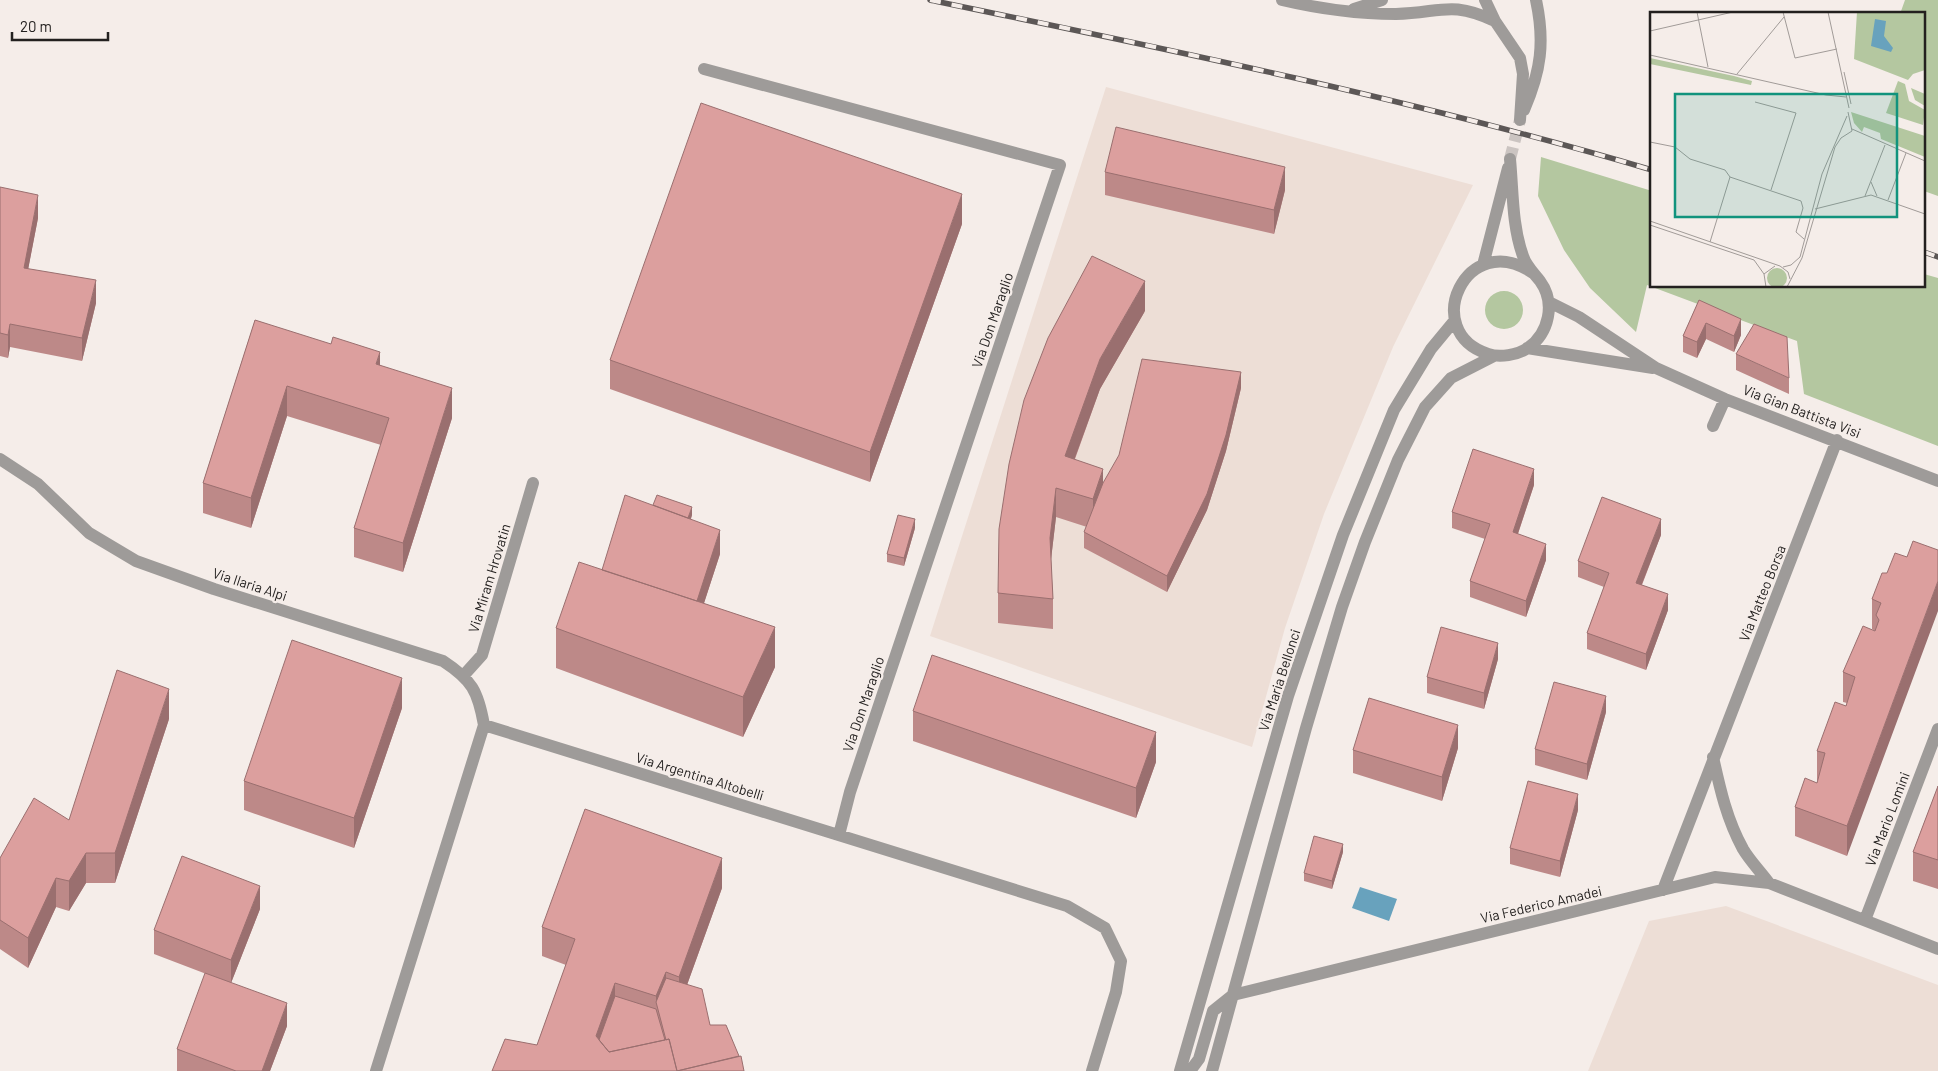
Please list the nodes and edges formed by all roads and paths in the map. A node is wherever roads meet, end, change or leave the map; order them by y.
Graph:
1 (1282, 0) edge
2 (1382, 0) edge
3 (1485, 0) edge
4 (1536, 0) edge
5 (1445, 4) edge
6 (1344, 11) junction
7 (1495, 22) junction
8 (704, 69) dead end
9 (1483, 265) junction
10 (1533, 273) junction
11 (1548, 302) junction
12 (1455, 320) junction
13 (1527, 348) junction
14 (1494, 356) junction
15 (1656, 368) junction
16 (1725, 398) junction
17 (1714, 426) dead end
18 (1836, 440) junction
19 (0, 459) edge
20 (1938, 480) edge
21 (533, 483) dead end
22 (464, 675) junction
23 (484, 725) junction
24 (1938, 729) edge
25 (1713, 757) junction
26 (839, 835) junction
27 (1769, 883) junction
28 (1663, 890) junction
29 (1865, 920) junction
30 (1938, 948) edge
31 (1233, 995) junction
32 (376, 1071) edge
33 (1092, 1071) edge
34 (1180, 1071) edge
35 (1190, 1071) edge
36 (1212, 1071) edge

1 - 6 street
2 - 6 street
3 - 7 street
4 - 7 street
5 - 6 street
5 - 7 street
8 - 26 street, Via Don Maraglio
9 - 10 street
9 - 10 street
9 - 12 street
10 - 11 street
11 - 13 street
11 - 15 street, Via Gian Battista Visi
12 - 14 street
12 - 34 street, Via Maria Bellonci
13 - 14 street
13 - 15 street, Via Gian Battista Visi
14 - 31 street
15 - 16 street, Via Gian Battista Visi
16 - 17 street
16 - 18 street, Via Gian Battista Visi
18 - 20 street, Via Gian Battista Visi
18 - 25 street, Via Matteo Borsa
19 - 22 street, Via Ilaria Alpi
21 - 22 street, Via Miram Hrovatin
22 - 23 street, Via Ilaria Alpi
23 - 26 street, Via Argentina Altobelli
23 - 32 street
24 - 29 street, Via Mario Lomini
25 - 27 street
25 - 28 street, Via Matteo Borsa
26 - 33 street, Via Argentina Altobelli
27 - 28 street, Via Federico Amadei
27 - 29 street, Via Federico Amadei
28 - 31 street, Via Federico Amadei
29 - 30 street, Via Federico Amadei
31 - 35 street, Via Federico Amadei
31 - 36 street

